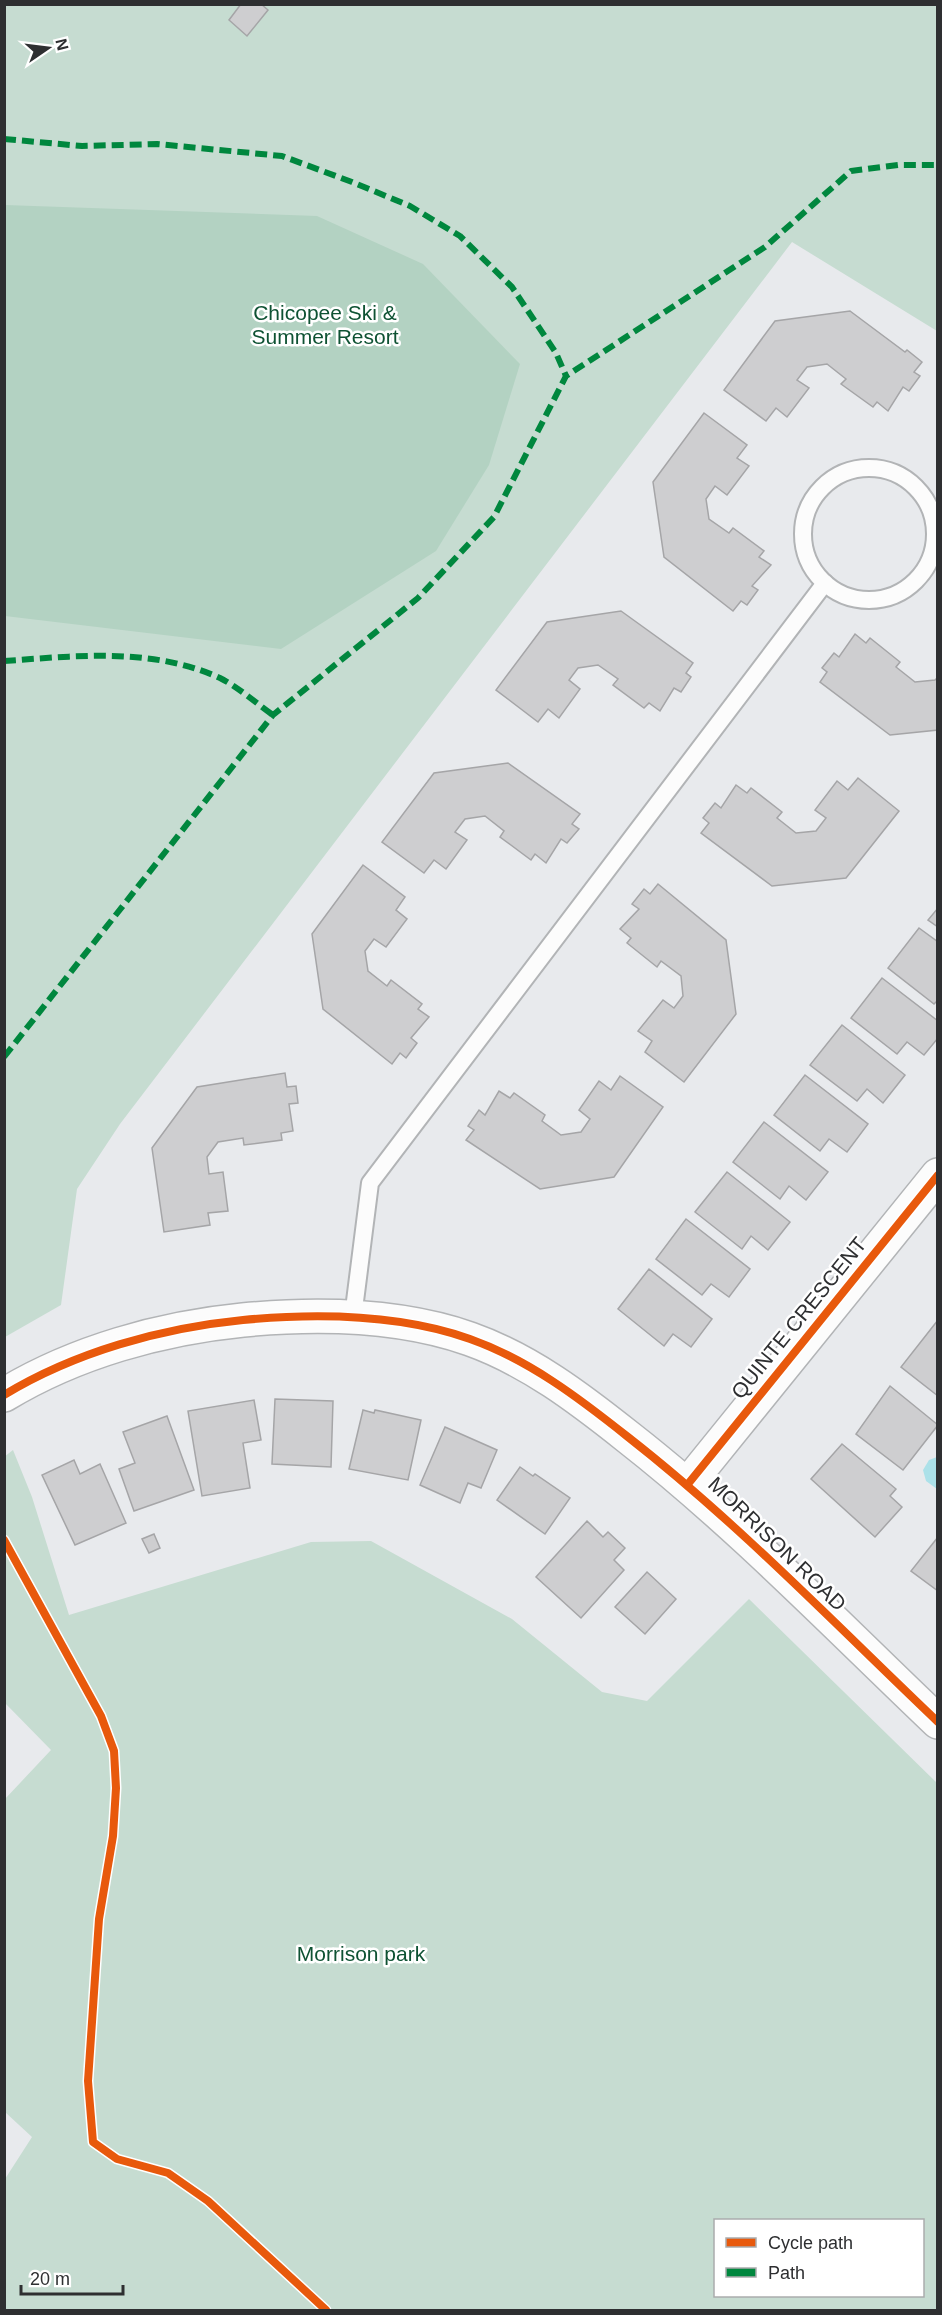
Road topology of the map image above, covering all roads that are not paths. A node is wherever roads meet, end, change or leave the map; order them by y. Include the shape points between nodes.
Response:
1 (825, 584) junction
2 (938, 1175) edge
3 (353, 1317) junction
4 (4, 1395) edge
5 (688, 1484) junction
6 (938, 1722) edge

1 - 1 lane via 845,596 871,601 894,596 914,583 928,564 936,539 927,501 912,483 895,472 873,467 833,477 819,489 807,509 802,532 811,568
1 - 3 lane via 370,1183
2 - 5 street, QUINTE CRESCENT
3 - 4 street, MORRISON ROAD via 273,1317 204,1324 128,1342 26,1382
3 - 5 street, MORRISON ROAD via 412,1323 470,1339 531,1367 574,1395
5 - 6 street, MORRISON ROAD

